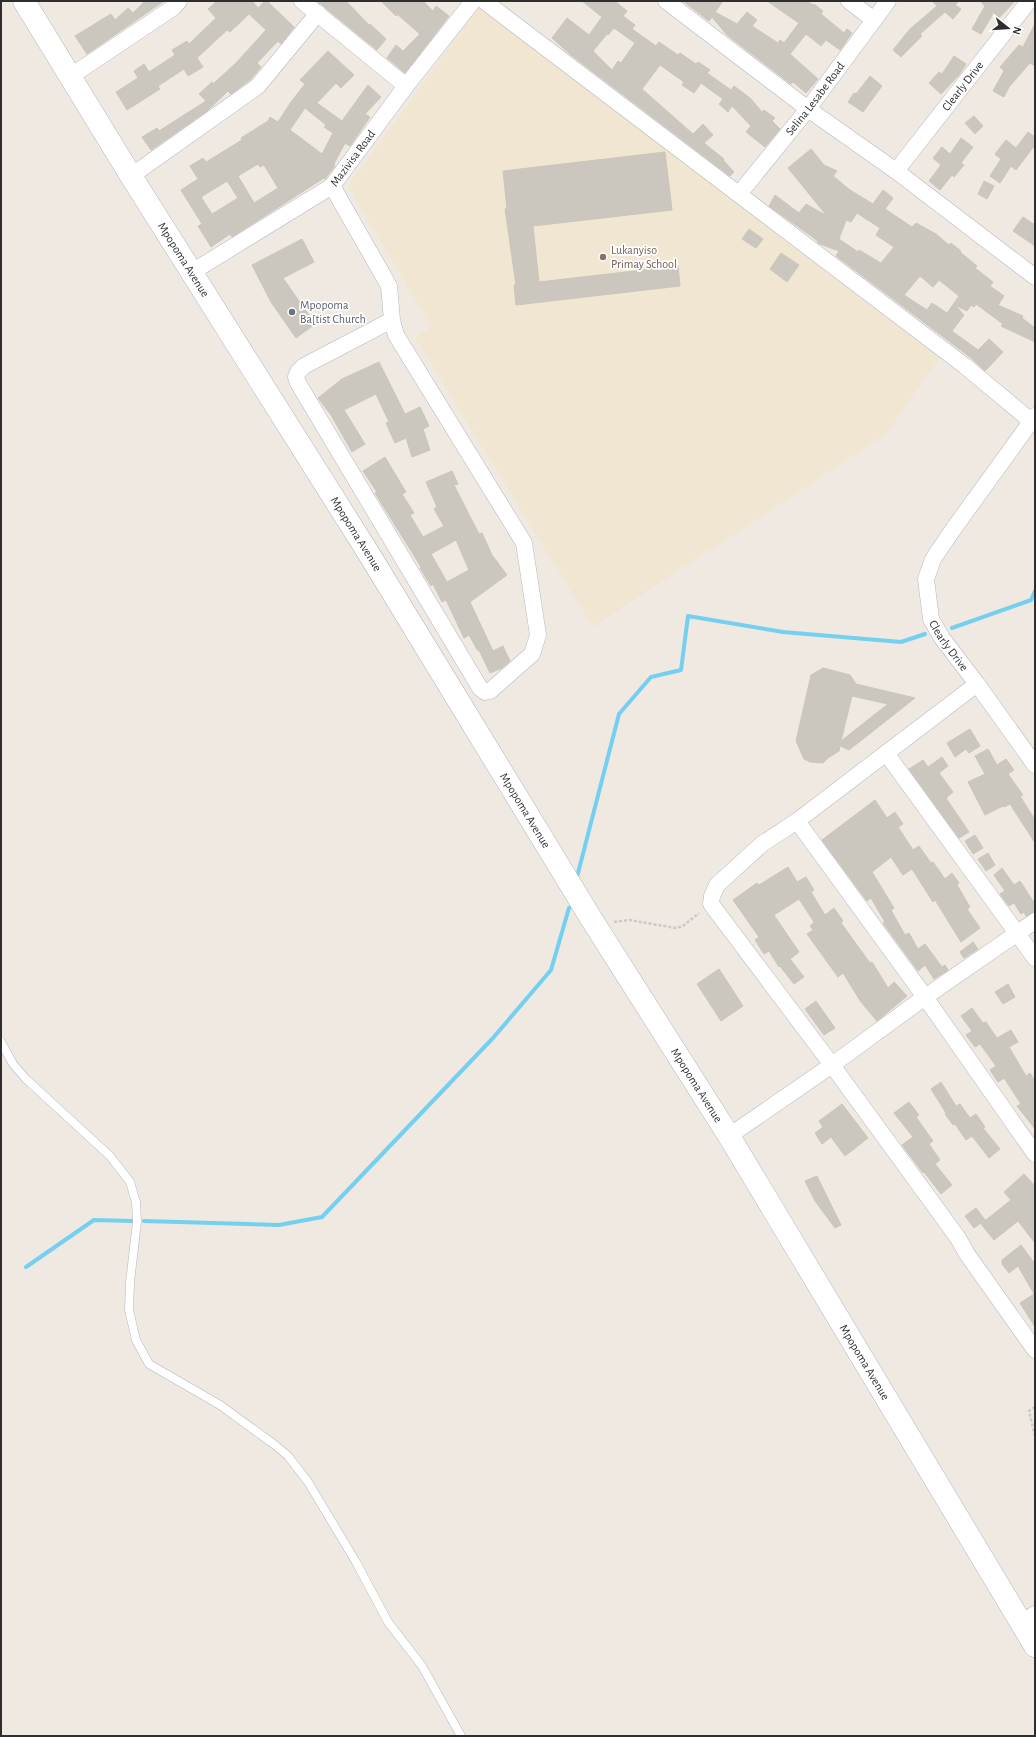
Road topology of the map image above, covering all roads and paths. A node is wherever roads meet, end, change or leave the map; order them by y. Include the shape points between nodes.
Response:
1 (24, 1) edge
2 (180, 1) edge
3 (302, 1) edge
4 (473, 1) edge
5 (484, 1) edge
6 (666, 1) edge
7 (849, 1) edge
8 (888, 1) edge
9 (1030, 1) edge
10 (318, 13) junction
11 (874, 20) junction
12 (71, 76) junction
13 (406, 86) junction
14 (808, 109) junction
15 (896, 171) junction
16 (131, 176) junction
17 (332, 186) junction
18 (739, 194) junction
19 (192, 272) junction
20 (1035, 277) edge
21 (392, 320) junction
22 (1033, 419) edge
23 (977, 684) junction
24 (886, 753) junction
25 (1035, 765) edge
26 (796, 821) junction
27 (711, 904) junction
28 (1035, 921) edge
29 (596, 927) junction
30 (1018, 934) junction
31 (1035, 958) edge
32 (925, 998) junction
33 (1, 1042) edge
34 (832, 1065) junction
35 (729, 1136) junction
36 (1035, 1154) edge
37 (1035, 1350) edge
38 (1035, 1407) edge
39 (1035, 1436) edge
40 (1028, 1619) edge
41 (1035, 1646) edge
42 (461, 1736) edge

1 - 12 street, Mpopoma Avenue
2 - 12 street
3 - 10 street
4 - 13 street, Mazivisa Road
5 - 18 street
6 - 14 street
7 - 11 street
8 - 11 street, Selina Lesabe Road
9 - 15 street, Clearly Drive
10 - 13 street
10 - 16 street via 258,86
11 - 14 street, Selina Lesabe Road
12 - 16 street, Mpopoma Avenue
13 - 17 street, Mazivisa Road
14 - 15 street
14 - 18 street, Selina Lesabe Road
15 - 20 street
16 - 19 street, Mpopoma Avenue
17 - 19 street, Mazivisa Road
17 - 21 street via 389,286
18 - 22 street
19 - 29 street, Mpopoma Avenue via 369,554
21 - 21 street via 396,335 526,547 538,634 536,644 532,654 490,692 480,688 296,377 304,366
22 - 23 street, Clearly Drive via 933,559 926,579 931,619
23 - 24 street
23 - 25 street, Clearly Drive
24 - 26 street
24 - 30 street
26 - 27 street via 762,844 717,885
26 - 32 street
27 - 29 path via 683,926 676,928 629,920
27 - 34 street
28 - 30 street
29 - 35 street, Mpopoma Avenue
30 - 31 street
30 - 32 street
32 - 34 street
32 - 36 street
33 - 42 lane via 13,1064 26,1079 110,1156 130,1182 138,1222 129,1310 136,1340 149,1364 220,1405 288,1456 308,1482 388,1622 422,1666
34 - 35 street
34 - 37 street via 958,1238
35 - 40 street, Mpopoma Avenue
38 - 39 path via 1030,1411
40 - 41 street, Mpopoma Avenue

